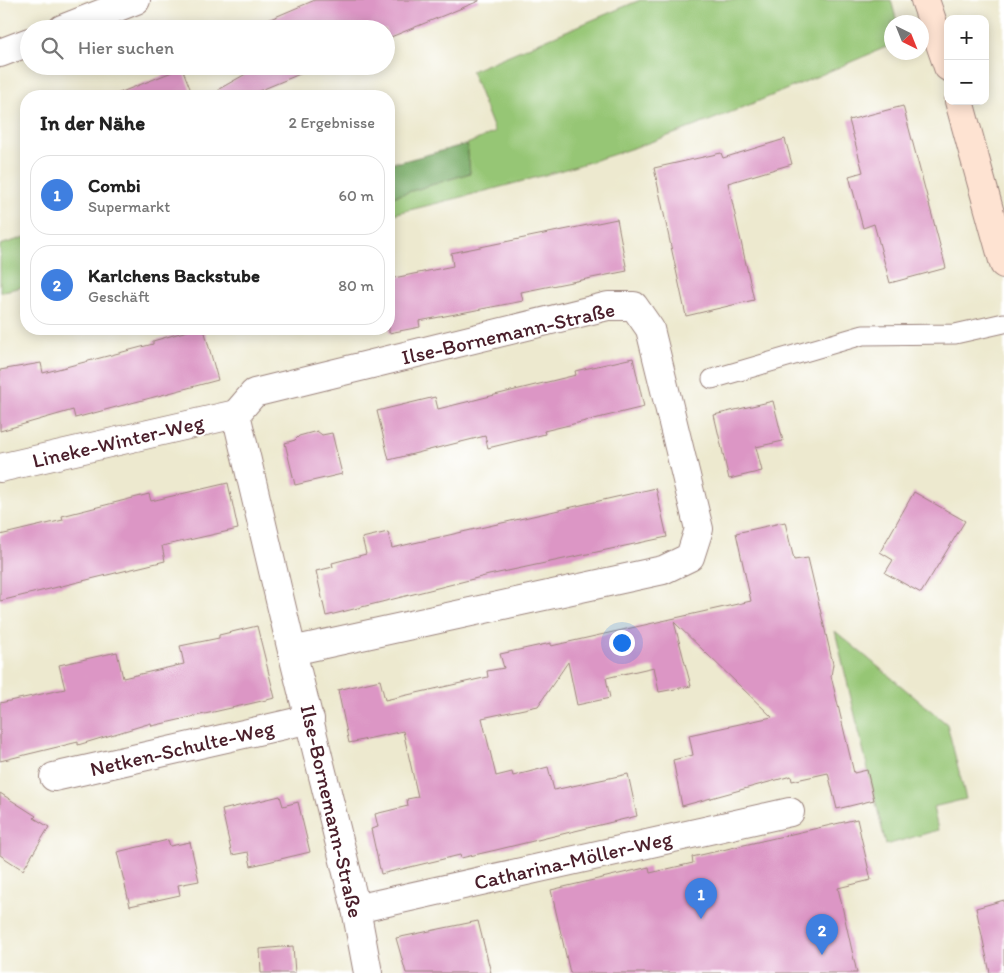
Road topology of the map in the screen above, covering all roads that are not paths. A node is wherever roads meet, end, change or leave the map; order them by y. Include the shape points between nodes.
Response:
1 (136, 0) edge
2 (925, 0) edge
3 (85, 20) edge
4 (20, 45) edge
5 (0, 53) edge
6 (945, 60) edge
7 (960, 105) edge
8 (1004, 264) edge
9 (1004, 323) edge
10 (712, 379) dead end
11 (236, 414) junction
12 (0, 468) edge
13 (292, 651) junction
14 (310, 719) junction
15 (54, 776) dead end
16 (790, 812) dead end
17 (356, 909) junction
18 (368, 973) edge

1 - 3 street
2 - 6 street
4 - 5 street
7 - 8 street
9 - 10 lane via 955,334 863,335
11 - 12 street, Lineke-Winter-Weg
11 - 13 street, Ilse-Bornemann-Straße
11 - 13 street, Ilse-Bornemann-Straße via 254,393 608,306 634,306 650,329 699,529 690,557 663,570
13 - 14 street, Ilse-Bornemann-Straße
14 - 15 street, Netken-Schulte-Weg
14 - 17 street, Ilse-Bornemann-Straße
16 - 17 street, Catharina-Möller-Weg
17 - 18 street, Ilse-Bornemann-Straße

